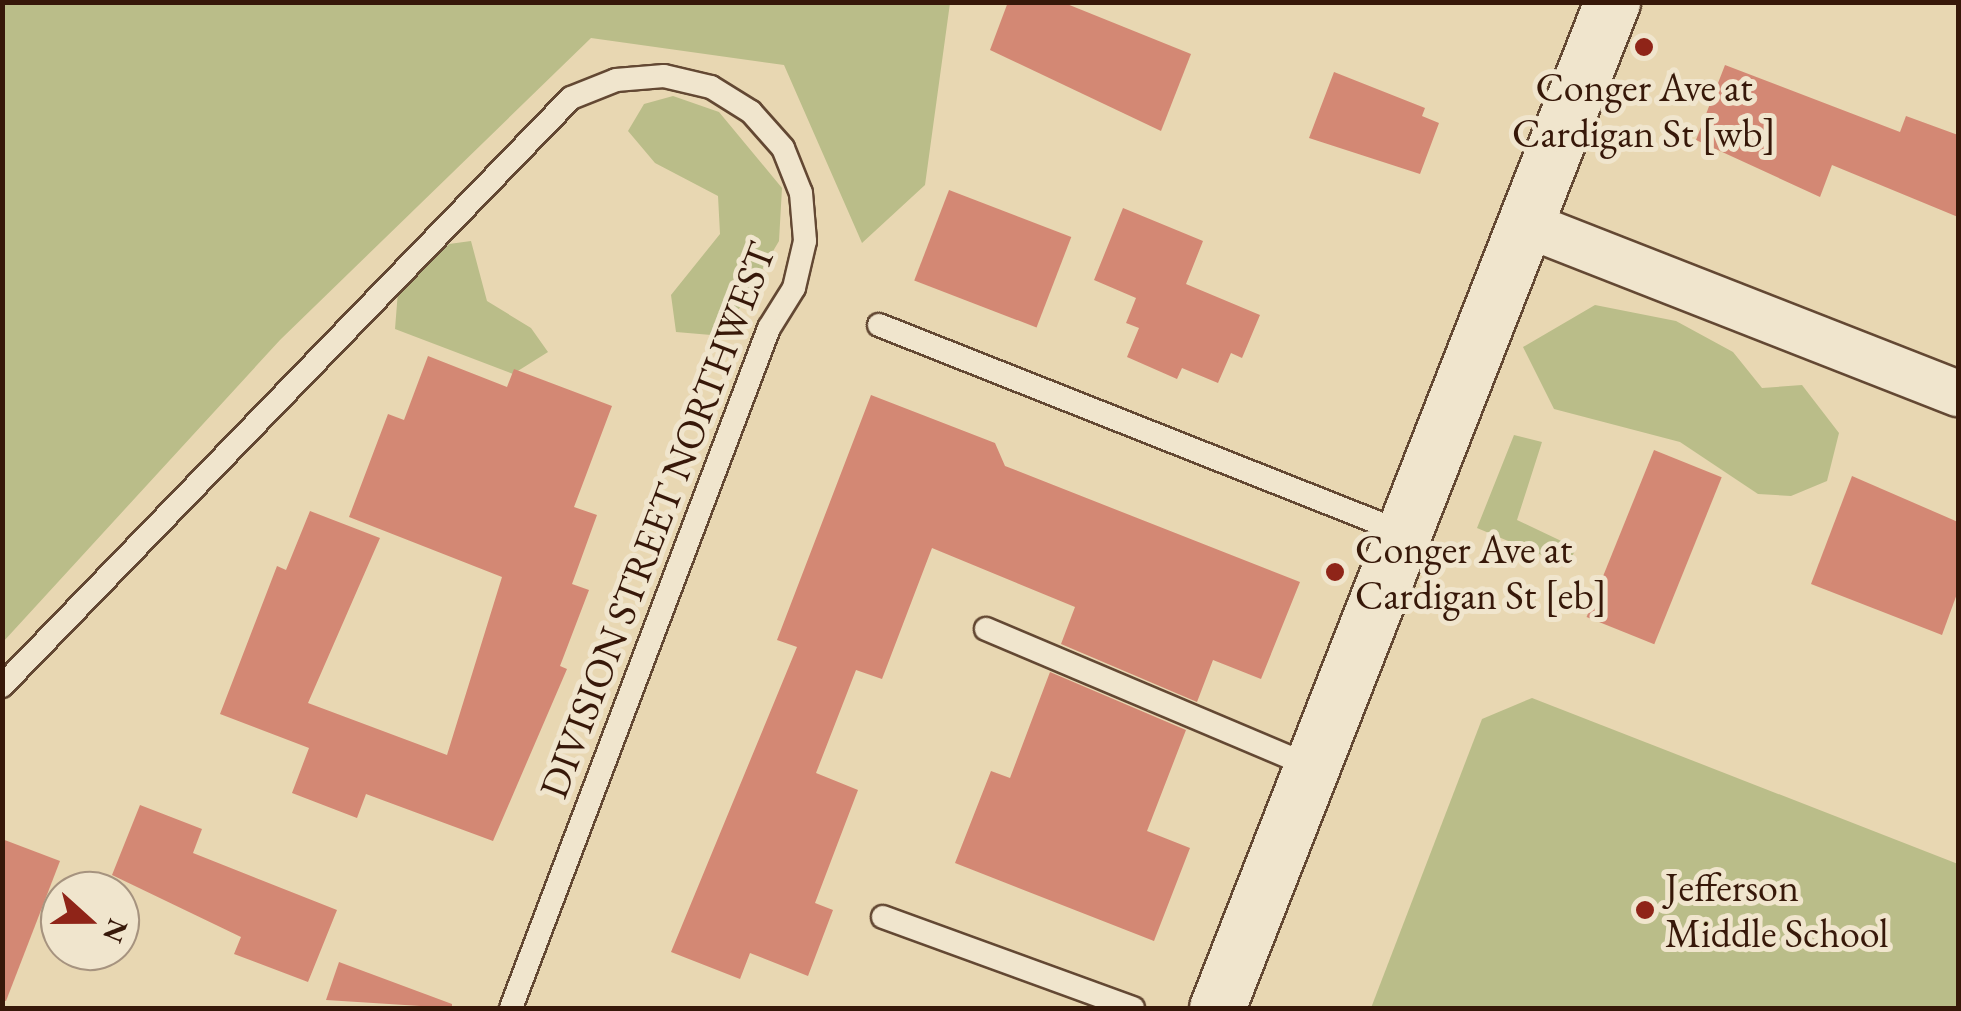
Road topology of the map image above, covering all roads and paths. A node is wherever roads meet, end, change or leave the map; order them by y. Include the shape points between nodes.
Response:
1 (1612, 2) edge
2 (1526, 224) junction
3 (879, 325) dead end
4 (1958, 393) edge
5 (1404, 532) junction
6 (986, 630) dead end
7 (2, 686) edge
8 (1312, 766) junction
9 (883, 917) dead end
10 (511, 1008) edge
11 (1133, 1008) edge
12 (1217, 1008) edge

1 - 2 street
2 - 4 street
2 - 5 street
3 - 5 lane
5 - 8 street
6 - 8 lane
7 - 10 lane, DIVISION STREET NORTHWEST via 572,98 616,80 664,76 711,87 751,112 783,148 801,193 805,240 794,288 768,328
8 - 12 street
9 - 11 lane

